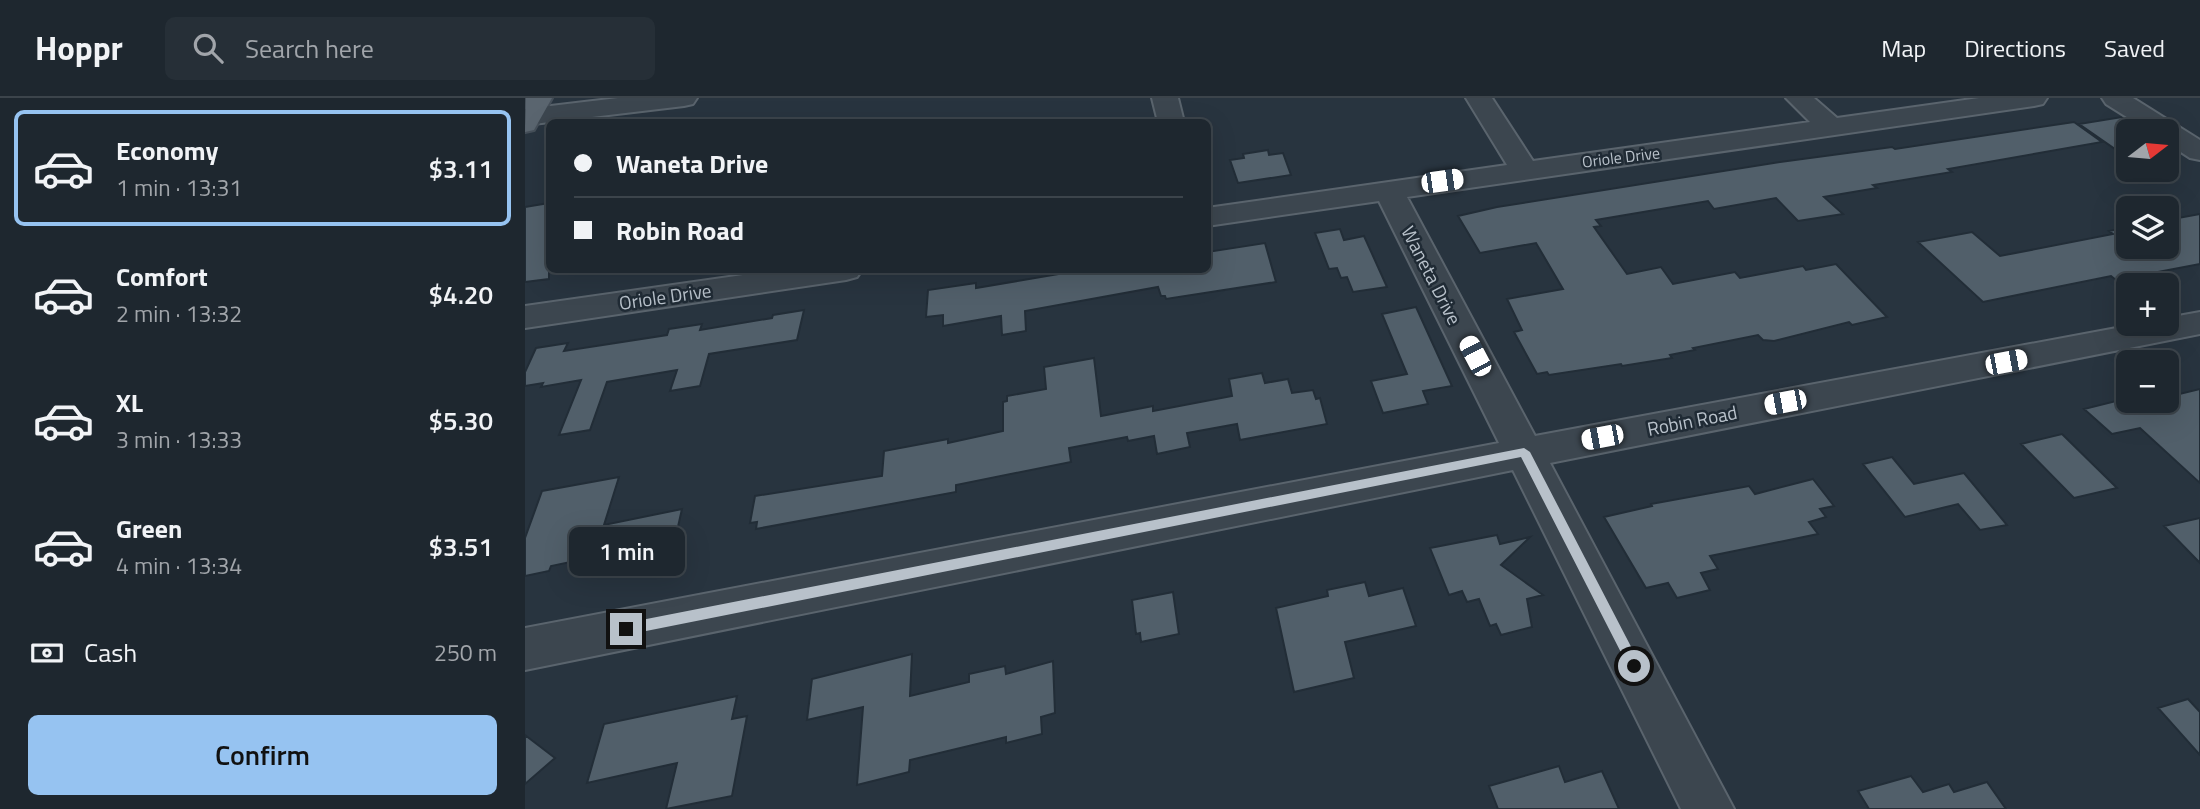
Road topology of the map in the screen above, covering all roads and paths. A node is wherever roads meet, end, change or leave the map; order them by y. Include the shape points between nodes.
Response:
1 (684, 98) edge
2 (1165, 98) edge
3 (1479, 98) edge
4 (1799, 98) edge
5 (2034, 98) edge
6 (2115, 98) edge
7 (530, 114) edge
8 (1170, 119) edge
9 (1833, 129) junction
10 (2200, 152) edge
11 (1524, 169) junction
12 (1388, 189) junction
13 (1211, 215) edge
14 (826, 273) edge
15 (525, 317) edge
16 (2200, 323) edge
17 (1524, 452) junction
18 (525, 649) edge
19 (1708, 809) edge

1 - 7 street
2 - 8 street
3 - 11 street
4 - 9 street
5 - 9 street, Oriole Drive
6 - 10 street
9 - 11 street, Oriole Drive
11 - 12 street, Oriole Drive
12 - 13 street, Oriole Drive
12 - 17 street, Waneta Drive
14 - 15 street, Oriole Drive
16 - 17 street, Robin Road
17 - 18 street, Robin Road
17 - 19 street, Waneta Drive

